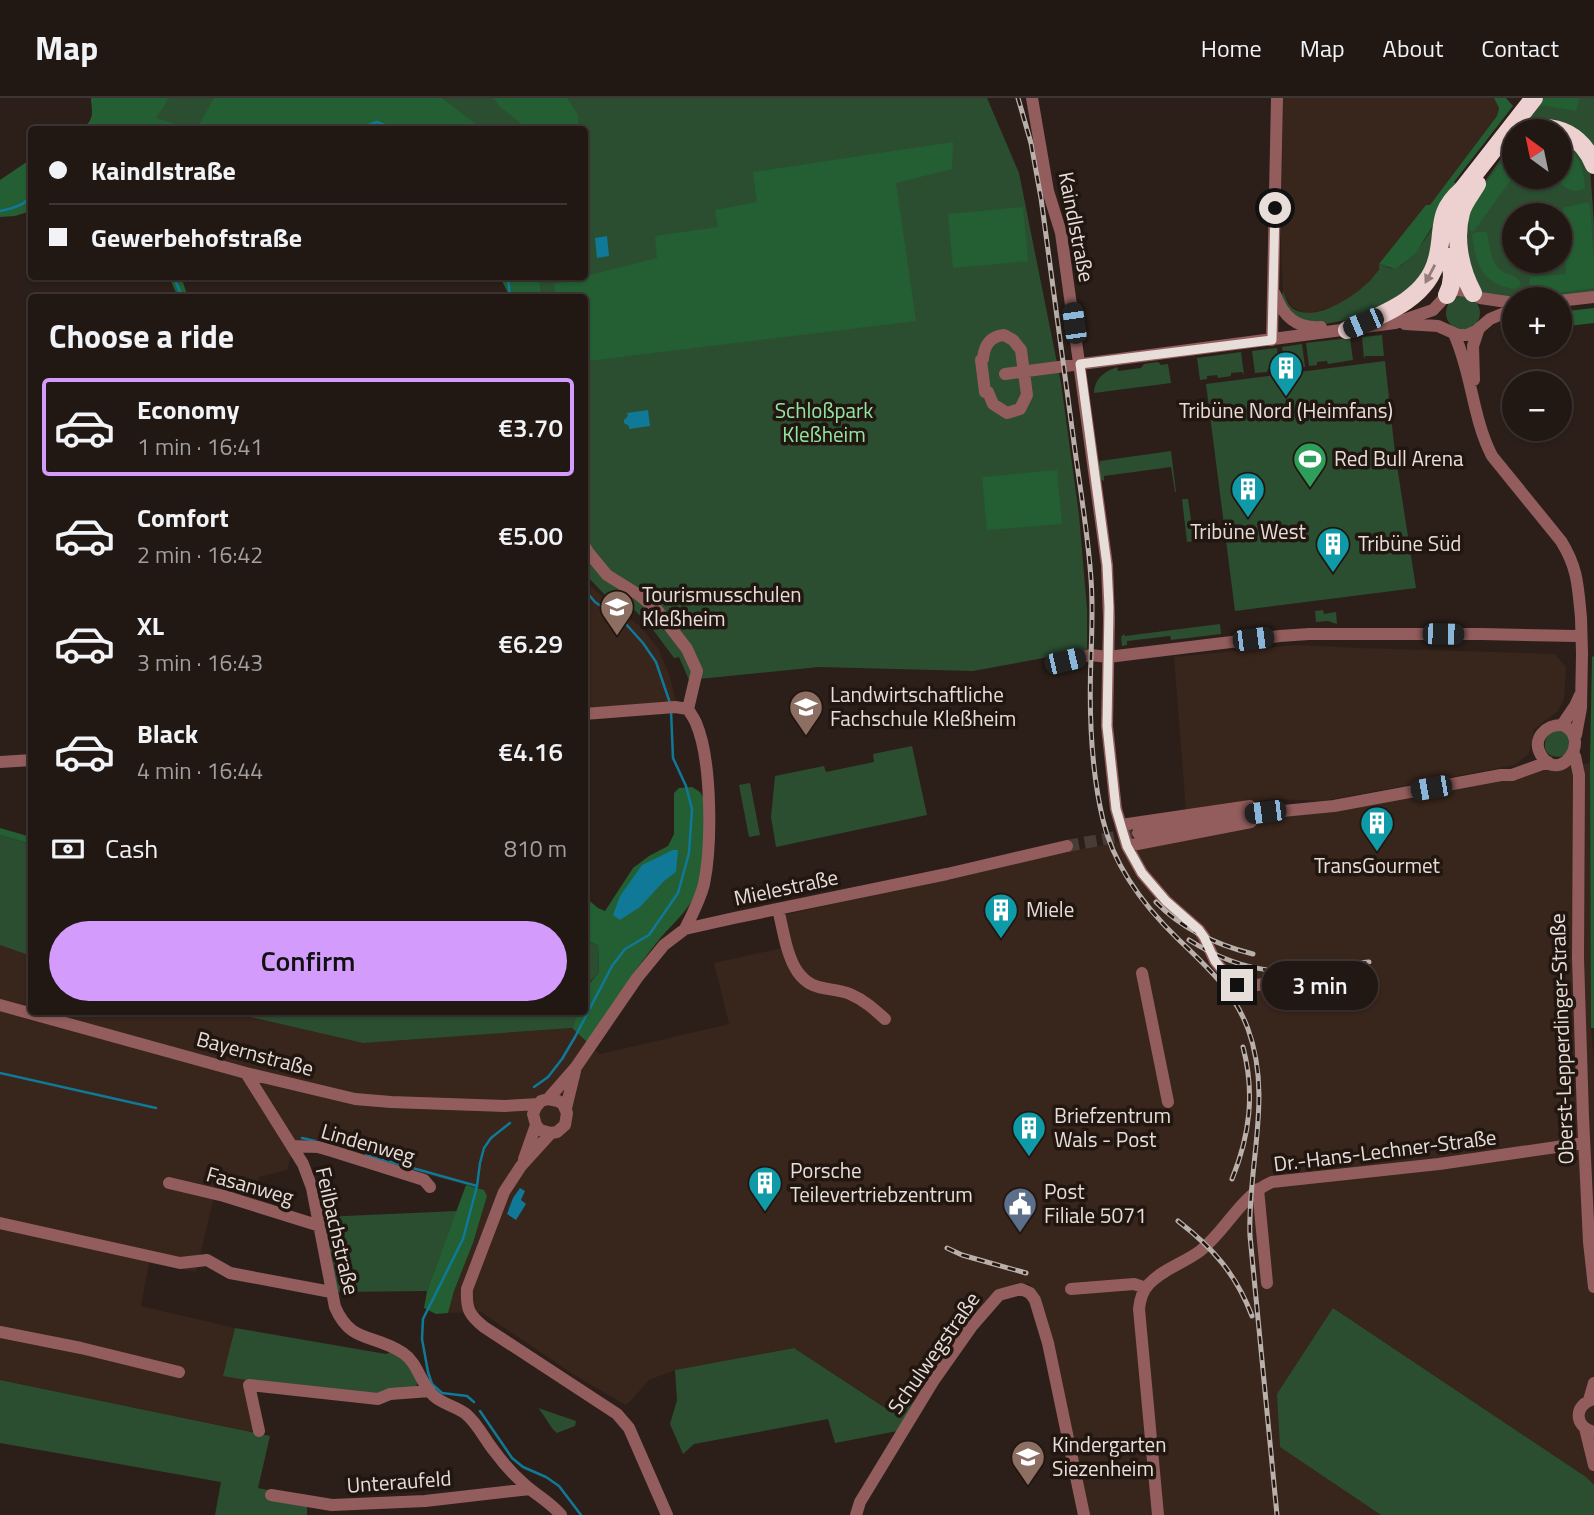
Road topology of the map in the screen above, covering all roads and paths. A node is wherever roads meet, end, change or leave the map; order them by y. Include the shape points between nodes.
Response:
1 (1032, 98) edge
2 (1277, 98) edge
3 (1534, 98) edge
4 (1572, 136) edge
5 (1502, 152) edge
6 (1594, 165) edge
7 (1462, 190) junction
8 (1274, 290) junction
9 (1476, 295) junction
10 (1594, 297) edge
11 (1444, 299) junction
12 (1502, 300) edge
13 (1572, 300) edge
14 (1502, 313) edge
15 (1395, 323) junction
16 (1481, 326) junction
17 (1341, 331) junction
18 (1450, 331) junction
19 (1272, 340) junction
20 (1080, 364) junction
21 (1024, 372) junction
22 (1005, 374) dead end
23 (1475, 405) junction
24 (588, 552) edge
25 (1576, 636) dead end
26 (1108, 657) junction
27 (1051, 662) dead end
28 (1580, 695) junction
29 (681, 708) junction
30 (588, 714) edge
31 (1562, 725) junction
32 (1576, 735) junction
33 (1539, 750) junction
34 (1574, 756) junction
35 (28, 760) edge
36 (0, 762) edge
37 (1548, 762) junction
38 (1562, 764) junction
39 (1501, 775) junction
40 (1578, 789) junction
41 (1306, 809) junction
42 (1121, 825) junction
43 (1138, 833) tunnel mouth
44 (1067, 846) tunnel mouth
45 (1127, 846) junction
46 (778, 909) junction
47 (685, 929) junction
48 (1142, 973) dead end
49 (1271, 983) dead end
50 (0, 1005) edge
51 (28, 1013) edge
52 (36, 1015) edge
53 (884, 1019) dead end
54 (576, 1068) junction
55 (246, 1073) junction
56 (1168, 1102) dead end
57 (565, 1108) junction
58 (539, 1111) junction
59 (551, 1133) junction
60 (1584, 1143) junction
61 (292, 1146) junction
62 (522, 1166) junction
63 (169, 1183) dead end
64 (430, 1187) dead end
65 (1258, 1189) junction
66 (0, 1223) edge
67 (320, 1226) junction
68 (1267, 1283) dead end
69 (1594, 1287) edge
70 (1146, 1288) junction
71 (1071, 1289) dead end
72 (331, 1292) junction
73 (0, 1332) edge
74 (179, 1372) dead end
75 (1594, 1382) edge
76 (430, 1391) junction
77 (1591, 1399) edge
78 (1590, 1430) edge
79 (259, 1431) dead end
80 (1594, 1465) edge
81 (530, 1489) junction
82 (271, 1495) dead end
83 (561, 1515) edge
84 (667, 1515) edge
85 (856, 1515) edge
86 (1084, 1515) edge
87 (1158, 1515) edge

1 - 20 street, Kaindlstraße via 1048,191 1061,233
2 - 8 street
3 - 7 highway
4 - 6 highway via 1588,151
5 - 9 highway via 1461,211 1461,266
7 - 11 highway via 1448,230 1452,285
7 -> 17 highway via 1444,213 1438,258 1424,285 1401,305
8 - 17 street via 1281,308 1295,322
8 - 19 street
9 - 11 street via 1461,290
9 - 12 street
9 - 16 street via 1485,311
10 - 13 street
11 - 15 street via 1433,310
11 - 18 street via 1440,318
14 - 16 street
15 - 17 street
15 - 18 street
16 - 18 street via 1467,335
16 - 23 street, Oberst-Lepperdinger-Straße via 1473,354
17 - 19 street
18 - 23 street, Oberst-Lepperdinger-Straße via 1461,348
19 - 20 street
20 - 21 street
20 - 26 street, Kaindlstraße via 1107,565
21 - 21 street via 1021,350 1013,340 1004,335 991,340 981,360 985,392 997,408 1007,413 1020,409 1027,395
21 - 22 street
23 - 28 street, Oberst-Lepperdinger-Straße, bridge via 1492,456 1561,541 1574,566 1581,618
24 - 29 street via 607,575 657,610 687,649 697,671
25 - 26 street via 1309,634
26 - 27 street
26 - 42 street, Kaindlstraße via 1107,726
28 - 31 street, Oberst-Lepperdinger-Straße
28 - 32 street, Oberst-Lepperdinger-Straße
29 - 30 street
29 - 47 street via 696,724 708,775 704,884
31 - 32 street
31 - 33 street, Oberst-Lepperdinger-Straße via 1543,731
32 - 34 street, Oberst-Lepperdinger-Straße
33 - 37 street
33 - 39 street
34 - 38 street
34 - 40 street, Oberst-Lepperdinger-Straße
35 - 36 street
37 - 38 street
37 - 39 street
38 - 40 street
39 - 41 street
40 - 60 street, Oberst-Lepperdinger-Straße
41 - 42 street via 1263,805
41 - 43 street
41 - 45 street
42 - 45 street, Kaindlstraße
44 - 46 street, Mielestraße
45 - 49 street, Kaindlstraße via 1154,889 1199,930 1232,982 1243,987
46 - 47 street, Mielestraße
46 - 53 street via 791,960 807,983 860,999
47 - 54 street, Mielestraße via 664,945 637,978
48 - 56 street
50 - 51 street, Bayernstraße
52 - 55 street, Bayernstraße
54 - 57 street, Mielestraße
54 - 58 street, Mielestraße
55 - 58 street, Bayernstraße via 355,1099
55 - 61 street, Feilbachstraße
57 - 58 street via 558,1101
57 - 59 street, Mielestraße via 565,1125
58 - 59 street via 545,1132
58 - 62 street
59 - 62 street
60 - 65 street, Dr.-Hans-Lechner-Straße via 1282,1180
60 - 69 street, Oberst-Lepperdinger-Straße
61 - 64 street, Lindenweg via 332,1151 424,1181
61 - 67 street, Feilbachstraße via 312,1188
62 - 84 street via 499,1204 467,1289 466,1304 484,1327 617,1414 629,1428
63 - 67 street, Fasanweg
65 - 68 street
65 - 70 street, Dr.-Hans-Lechner-Straße via 1207,1245
66 - 72 street via 180,1263 207,1260 230,1273
67 - 72 street, Feilbachstraße
70 - 71 street via 1134,1284
70 - 87 street via 1140,1298 1140,1329
72 - 76 street, Feilbachstraße via 349,1329 410,1358
73 - 74 street
75 - 77 street
76 - 79 street via 378,1399 249,1385
76 - 81 street, Feilbachstraße via 469,1416 496,1454
77 - 78 street via 1579,1413
78 - 80 street
81 - 82 street, Unteraufeld via 425,1502 332,1505
81 - 83 street, Feilbachstraße
85 - 86 street, Schulwegstraße via 964,1337 999,1295 1021,1289 1035,1300 1048,1343

